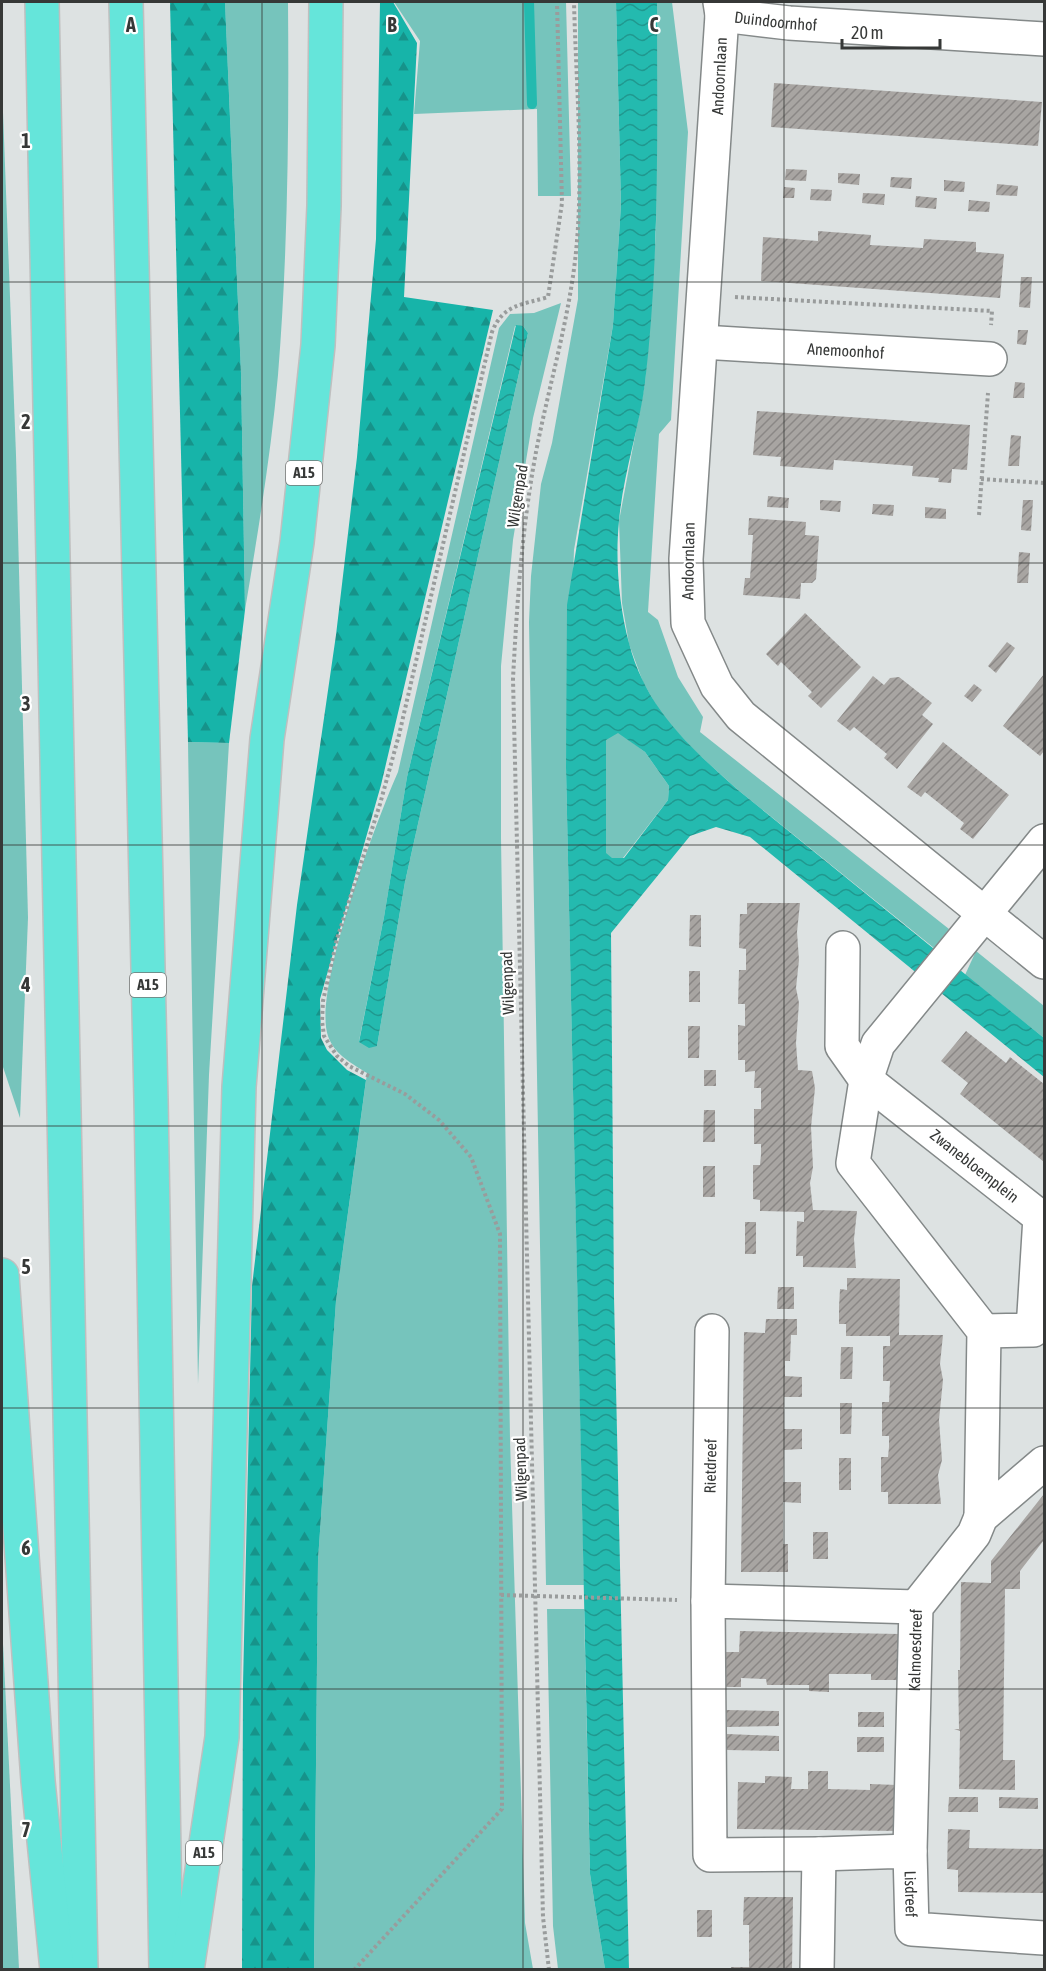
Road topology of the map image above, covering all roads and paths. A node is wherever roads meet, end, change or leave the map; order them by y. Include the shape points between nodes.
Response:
1 (42, 2) edge
2 (126, 2) edge
3 (326, 2) edge
4 (557, 2) edge
5 (574, 2) edge
6 (721, 8) edge
7 (789, 13) edge
8 (1044, 39) edge
9 (702, 342) junction
10 (990, 359) dead end
11 (981, 479) dead end
12 (1044, 483) edge
13 (1044, 841) edge
14 (986, 914) junction
15 (843, 948) dead end
16 (1044, 962) edge
17 (866, 1080) junction
18 (2, 1275) edge
19 (712, 1331) dead end
20 (984, 1331) junction
21 (1044, 1463) edge
22 (981, 1517) junction
23 (501, 1595) junction
24 (536, 1596) junction
25 (708, 1601) junction
26 (916, 1607) junction
27 (910, 1851) junction
28 (819, 1854) junction
29 (710, 1855) joint
30 (1044, 1938) edge
31 (57, 1970) edge
32 (81, 1970) edge
33 (166, 1970) edge
34 (187, 1970) edge
35 (354, 1970) edge
36 (549, 1970) edge
37 (817, 1970) edge

1 - 32 highway
2 - 33 highway, A15
3 - 34 highway, A15 via 318,345 297,542 267,739 239,1087 222,1737
4 - 23 path via 562,203 548,297 506,310 492,332 399,735 337,939 322,1021 324,1036 337,1056 405,1094 439,1120 471,1157 500,1233
5 - 24 path, Wilgenpad via 576,250 569,306 536,453 523,538 513,679
6 - 7 street, Duindoornhof
6 - 9 street, Andoornlaan
7 - 8 street, Duindoornhof
9 - 10 street, Anemoonhof
9 - 14 street, Andoornlaan via 686,560 688,623 717,686 741,716
11 - 12 path
13 - 14 street
14 - 16 street, Andoornlaan
14 - 17 street via 878,1044
15 - 17 street, Zwanebloemplein via 842,1046
17 - 20 street via 854,1163
17 - 20 street, Zwanebloemplein via 1040,1216 1033,1330
18 - 31 highway via 38,1781
19 - 25 street, Rietdreef
20 - 22 street
21 - 22 street, Kalmoesdreef
22 - 26 street, Kalmoesdreef via 974,1534
23 - 24 path
23 - 35 path via 502,1809
24 - 25 path
24 - 36 path, Wilgenpad via 543,1917
25 - 26 street
25 - 29 street, Rietdreef
26 - 27 street, Kalmoesdreef
27 - 28 street, Lisdreef
27 - 30 street, Lisdreef via 912,1929
28 - 29 street, Lisdreef
28 - 37 street

